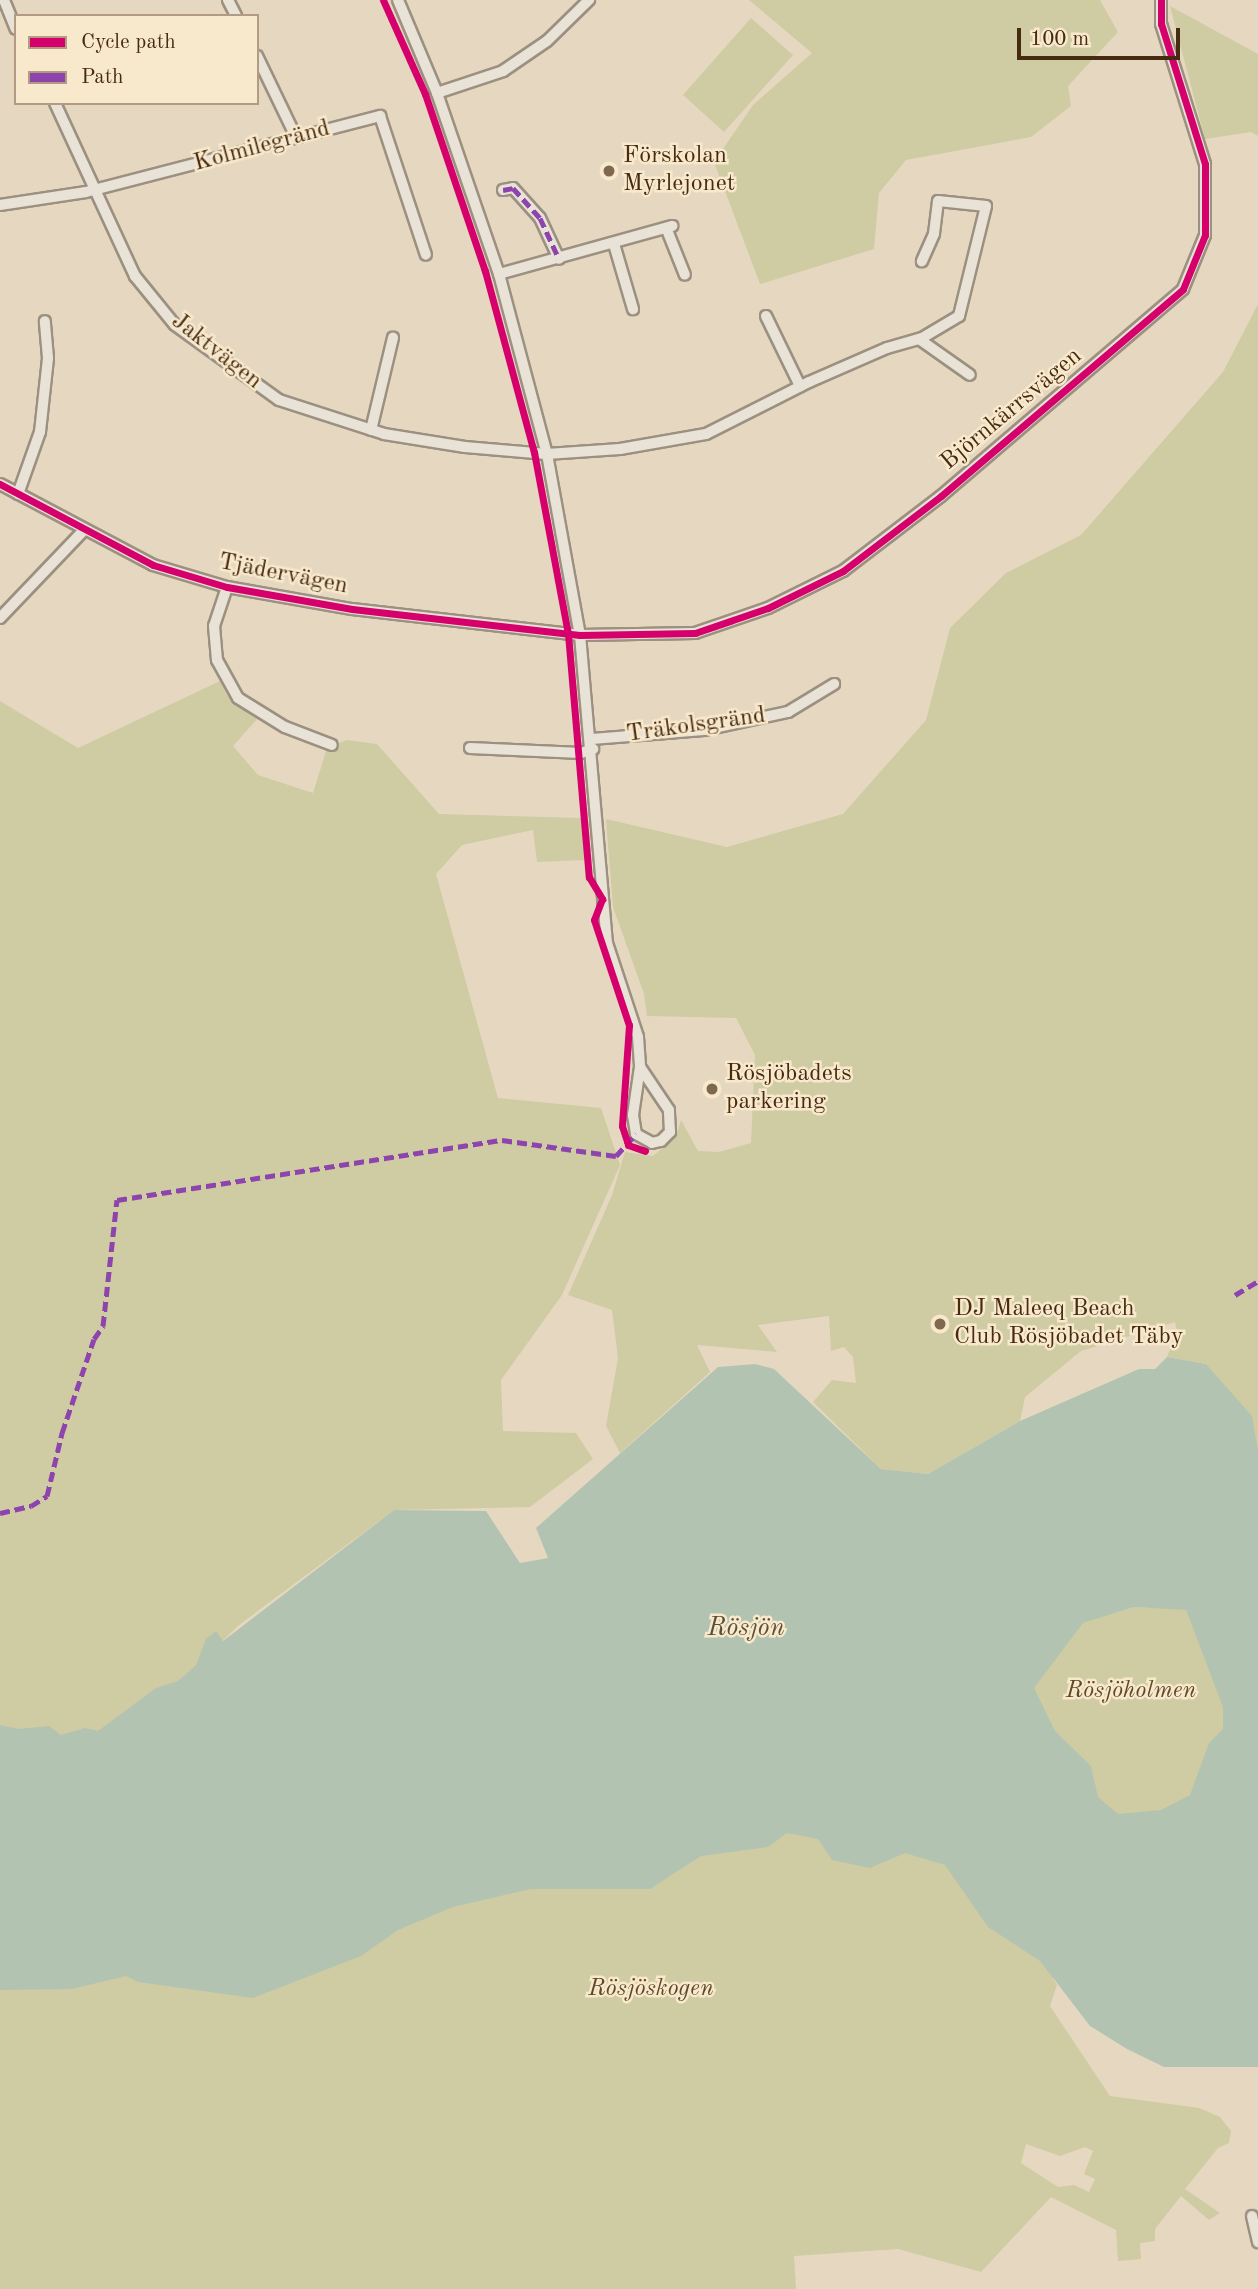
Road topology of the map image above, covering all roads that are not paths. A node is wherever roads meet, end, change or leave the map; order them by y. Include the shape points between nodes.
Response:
1 (4, 0) edge
2 (398, 0) edge
3 (589, 0) edge
4 (1161, 0) edge
5 (14, 24) edge
6 (259, 60) edge
7 (437, 93) junction
8 (56, 105) edge
9 (296, 137) junction
10 (97, 188) junction
11 (503, 190) dead end
12 (0, 205) edge
13 (614, 244) junction
14 (426, 255) dead end
15 (559, 259) junction
16 (922, 261) dead end
17 (499, 274) junction
18 (685, 275) dead end
19 (633, 309) dead end
20 (766, 316) dead end
21 (45, 321) dead end
22 (393, 338) dead end
23 (919, 339) junction
24 (970, 375) dead end
25 (800, 386) junction
26 (372, 430) junction
27 (547, 454) junction
28 (0, 484) edge
29 (18, 494) junction
30 (83, 531) junction
31 (227, 587) junction
32 (0, 618) edge
33 (580, 635) junction
34 (834, 684) dead end
35 (592, 744) junction
36 (332, 745) dead end
37 (470, 748) dead end
38 (640, 1067) junction
39 (1252, 2216) dead end
40 (1258, 2242) edge

1 - 5 street
2 - 7 street
3 - 7 street via 547,41 503,71
4 - 33 street, Björnkärrsvägen via 1161,24 1205,164 1205,235 1183,289 941,496 843,571 768,608 695,633
6 - 9 street
7 - 17 street
8 - 10 street, Jaktvägen
9 - 10 street, Kolmilegränd
9 - 14 street, Kolmilegränd via 380,116
10 - 12 street, Kolmilegränd
10 - 26 street, Jaktvägen via 135,275 175,325 279,400
11 - 15 street via 513,188 540,218
13 - 15 street
13 - 18 street via 670,228
13 - 19 street
15 - 17 street
16 - 23 street, Jaktvägen via 934,234 938,201 986,206 959,316
17 - 27 street
20 - 25 street
21 - 29 street via 48,358 40,432
22 - 26 street
23 - 24 street
23 - 25 street, Jaktvägen
25 - 27 street, Jaktvägen via 706,434 620,449
26 - 27 street, Jaktvägen via 466,447
27 - 33 street
28 - 29 street, Tjädervägen
29 - 30 street, Tjädervägen
30 - 31 street, Tjädervägen via 153,565
30 - 32 street
31 - 33 street, Tjädervägen via 441,621
31 - 36 street via 214,626 217,660 238,698 285,727
33 - 35 street
34 - 35 street, Träkolsgränd via 788,712 704,730
35 - 37 street, Träkolsgränd via 581,753
35 - 38 street via 607,943 638,1037
38 - 38 street via 634,1100 636,1134 652,1143 662,1141 670,1132 669,1110
39 - 40 street

